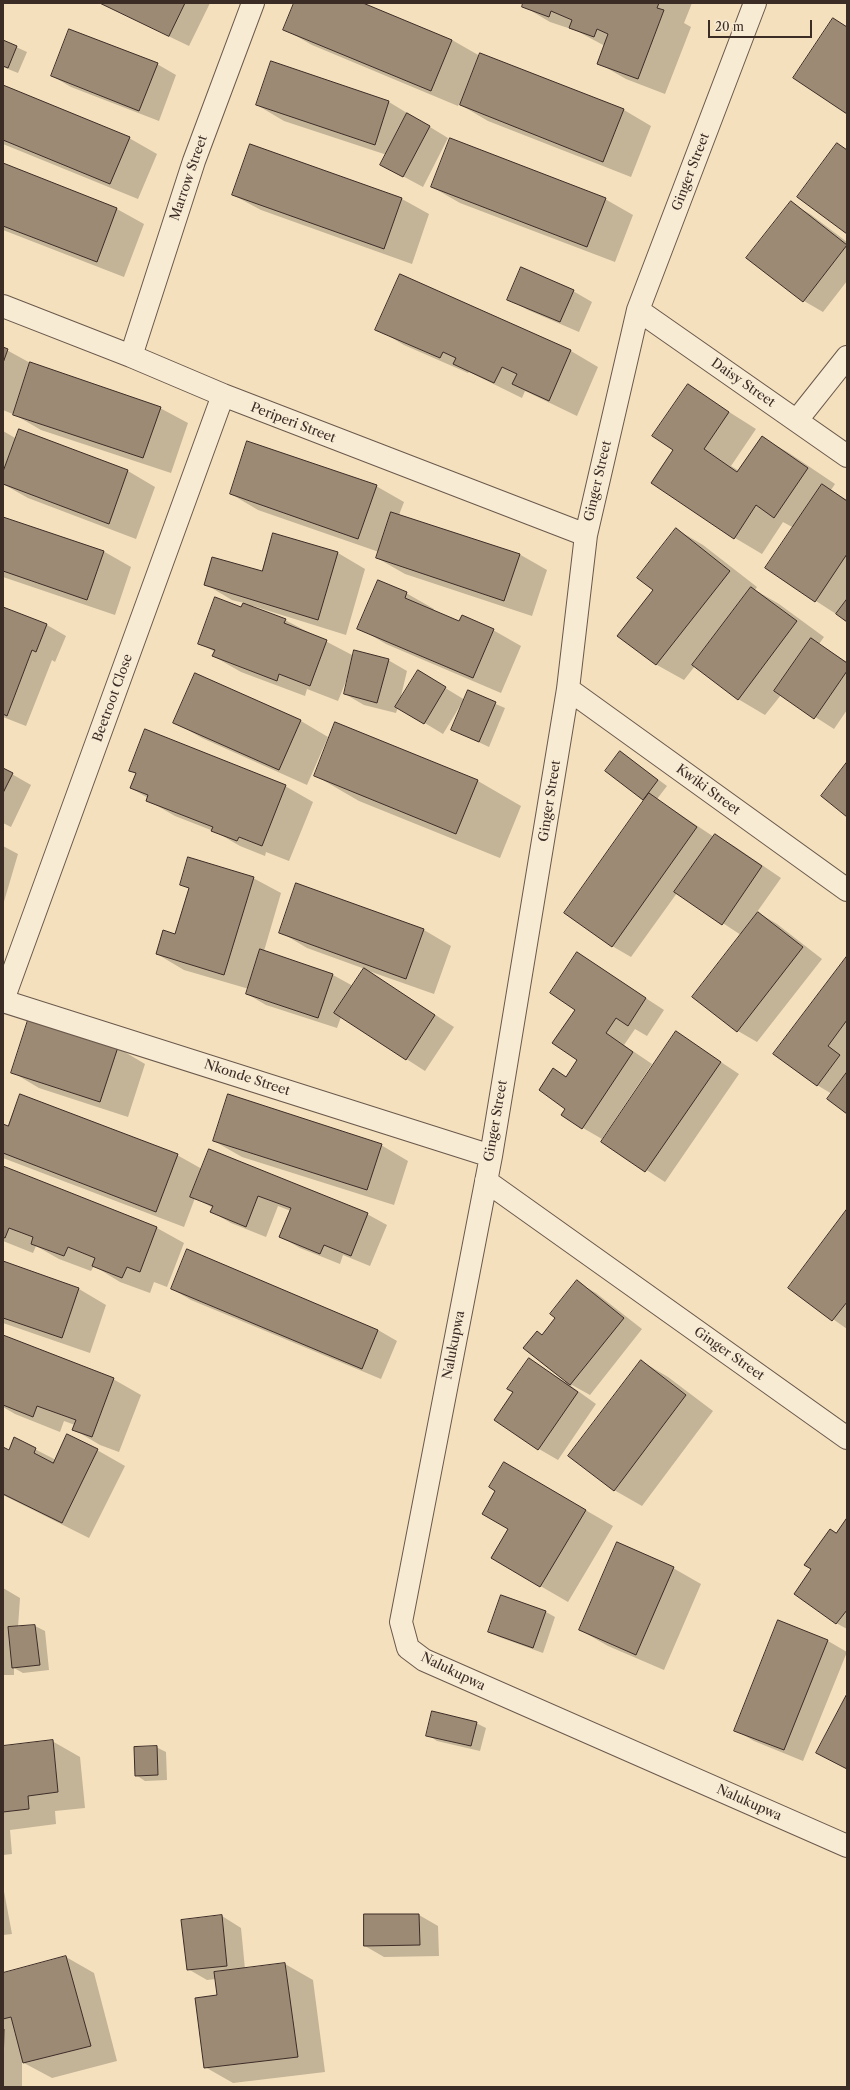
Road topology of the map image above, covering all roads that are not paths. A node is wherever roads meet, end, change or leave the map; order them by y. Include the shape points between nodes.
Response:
1 (253, 3) edge
2 (755, 3) edge
3 (3, 306) edge
4 (638, 310) junction
5 (132, 356) junction
6 (847, 357) edge
7 (223, 396) junction
8 (797, 420) junction
9 (847, 456) edge
10 (586, 535) junction
11 (568, 689) junction
12 (847, 890) edge
13 (3, 1000) edge
14 (491, 1156) junction
15 (486, 1181) junction
16 (847, 1438) edge
17 (847, 1846) edge

1 - 5 street, Marrow Street via 194,161
2 - 4 street, Ginger Street
3 - 5 street, Periperi Street
4 - 8 street, Daisy Street
4 - 10 street, Ginger Street
5 - 7 street, Periperi Street
6 - 8 street
7 - 10 street, Periperi Street
7 - 13 street, Beetroot Close
8 - 9 street, Daisy Street
10 - 11 street, Ginger Street
11 - 12 street, Kwiki Street
11 - 14 street, Ginger Street
13 - 14 street, Nkonde Street
14 - 15 street, Ginger Street
15 - 16 street, Ginger Street
15 - 17 street, Nalukupwa via 401,1622 408,1648 424,1660

